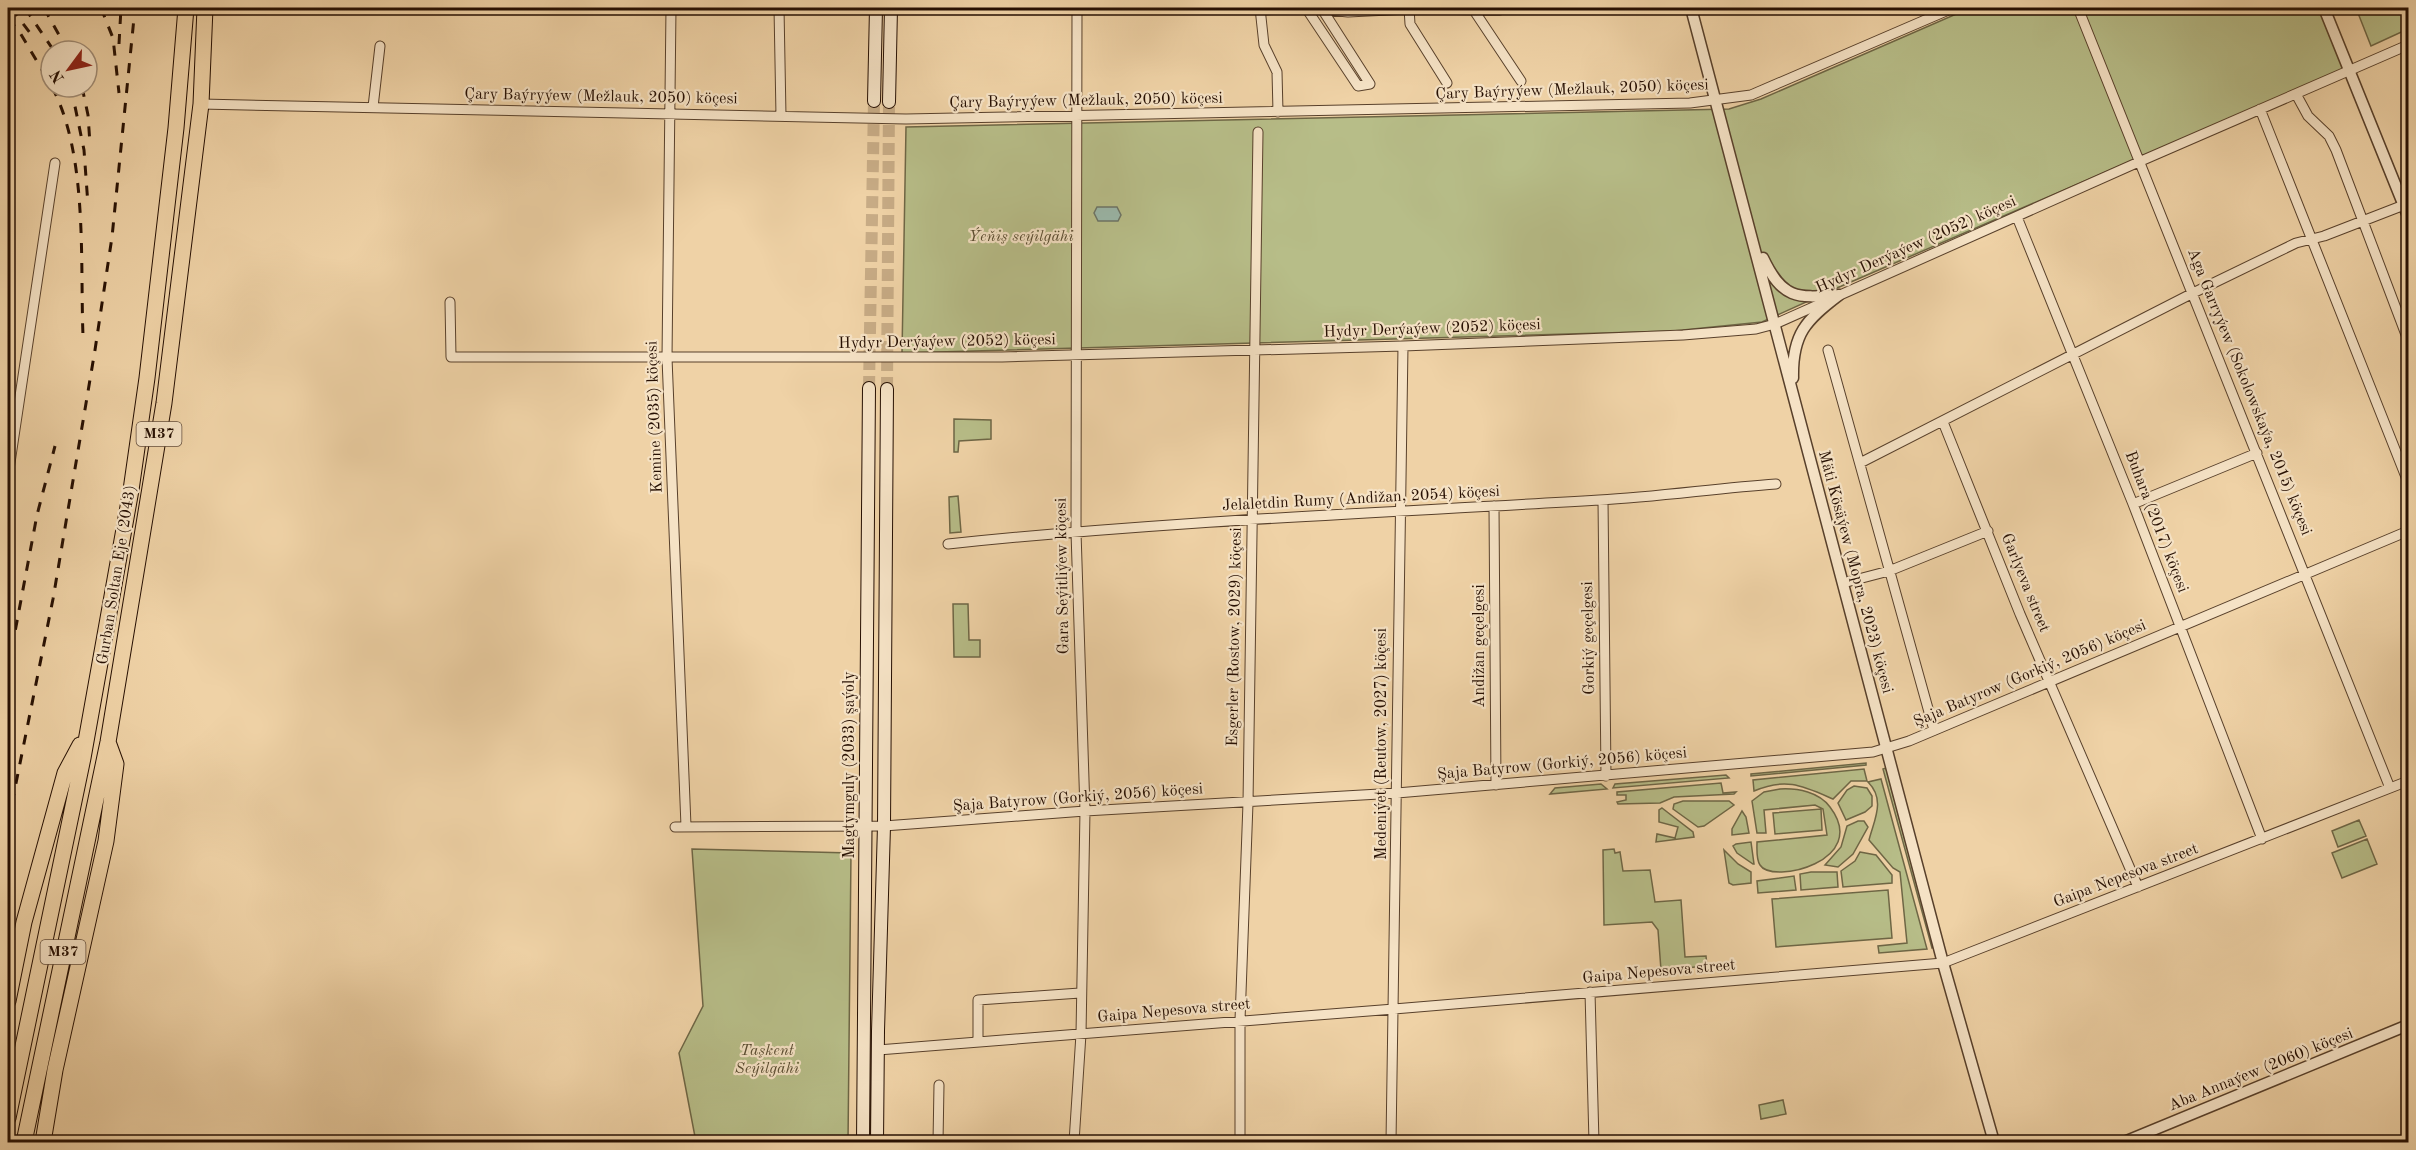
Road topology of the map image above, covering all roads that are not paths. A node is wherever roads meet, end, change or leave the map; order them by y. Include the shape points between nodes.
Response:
1 (186, 8) edge
2 (205, 8) edge
3 (671, 8) edge
4 (779, 8) edge
5 (876, 8) edge
6 (891, 8) edge
7 (1077, 8) edge
8 (1306, 8) edge
9 (1409, 8) edge
10 (1509, 8) edge
11 (1691, 8) edge
12 (1953, 8) edge
13 (2078, 8) edge
14 (2324, 8) edge
15 (1260, 9) edge
16 (1322, 9) junction
17 (1341, 9) edge
18 (1473, 9) junction
19 (1934, 11) edge
20 (2409, 45) edge
21 (380, 46) dead end
22 (2349, 71) junction
23 (1521, 81) dead end
24 (1447, 84) dead end
25 (2296, 93) junction
26 (874, 101) tunnel mouth
27 (1717, 101) junction
28 (889, 102) tunnel mouth
29 (201, 104) junction
30 (373, 107) junction
31 (2260, 109) junction
32 (1278, 112) junction
33 (670, 114) junction
34 (781, 116) junction
35 (1077, 117) junction
36 (1258, 132) dead end
37 (2141, 161) junction
38 (55, 163) dead end
39 (2404, 205) junction
40 (2409, 216) edge
41 (2017, 217) junction
42 (2364, 221) junction
43 (1752, 235) junction
44 (2311, 239) junction
45 (2193, 293) junction
46 (1839, 295) junction
47 (450, 302) dead end
48 (1775, 324) junction
49 (2409, 340) edge
50 (1403, 346) junction
51 (1255, 350) junction
52 (1828, 350) dead end
53 (1076, 355) junction
54 (2074, 355) junction
55 (667, 358) junction
56 (869, 388) tunnel mouth
57 (887, 389) tunnel mouth
58 (1794, 400) junction
59 (1943, 422) junction
60 (2257, 453) junction
61 (1860, 463) junction
62 (8, 476) edge
63 (2409, 482) edge
64 (1776, 484) dead end
65 (1603, 500) junction
66 (2133, 504) junction
67 (1494, 506) junction
68 (1400, 512) junction
69 (1251, 520) junction
70 (1988, 531) junction
71 (2409, 531) edge
72 (1076, 532) junction
73 (948, 544) dead end
74 (1889, 571) junction
75 (2306, 574) junction
76 (1843, 583) junction
77 (2180, 627) junction
78 (2050, 682) junction
79 (1934, 730) junction
80 (88, 731) junction
81 (108, 742) junction
82 (1887, 749) junction
83 (1606, 776) junction
84 (2409, 781) edge
85 (1496, 785) junction
86 (2390, 788) junction
87 (1397, 793) junction
88 (1248, 803) junction
89 (1085, 811) junction
90 (675, 826) dead end
91 (686, 826) junction
92 (884, 826) junction
93 (867, 827) junction
94 (2262, 839) junction
95 (2138, 887) junction
96 (1943, 963) junction
97 (1590, 992) junction
98 (1080, 993) junction
99 (8, 1001) edge
100 (1394, 1009) junction
101 (1240, 1020) junction
102 (2409, 1025) edge
103 (1081, 1034) junction
104 (978, 1041) junction
105 (878, 1050) junction
106 (939, 1085) dead end
107 (8, 1118) edge
108 (24, 1143) edge
109 (43, 1143) edge
110 (863, 1143) edge
111 (877, 1143) edge
112 (938, 1143) edge
113 (1074, 1143) edge
114 (1240, 1143) edge
115 (1391, 1143) edge
116 (1594, 1143) edge
117 (1994, 1143) edge
118 (2124, 1143) edge

1 - 80 highway, Gurban Soltan Eje (2043) / M37 via 146,389
2 - 29 highway, Gurban Soltan Eje (2043) / M37
3 - 33 street, Kemine (2035) köçesi
4 - 34 street
5 - 26 main road
6 - 28 main road
7 - 35 street, Gara Seýitliýew köçesi
8 - 15 street
8 - 16 street
8 - 16 street via 1358,86 1371,84
9 - 17 street
9 - 18 street
9 - 24 street via 1410,24
10 - 18 street
11 - 27 street, Mäti Kösäýew (Mopra, 2023) köçesi
12 - 19 street, Çary Baýryýew (Mežlauk, 2050) köçesi
13 - 37 street, Aga Garryýew (Sokolowskaýa, 2015) köçesi
14 - 22 street
15 - 32 street via 1264,45 1276,72
16 - 17 street
18 - 23 street
19 - 27 street, Çary Baýryýew (Mežlauk, 2050) köçesi via 1766,90
20 - 22 street, Hydyr Derýaýew (2052) köçesi
21 - 30 street
22 - 25 street, Hydyr Derýaýew (2052) köçesi
22 - 39 street
25 - 31 street, Hydyr Derýaýew (2052) köçesi
25 - 42 street via 2308,116 2329,136
27 - 32 street, Çary Baýryýew (Mežlauk, 2050) köçesi
27 - 43 street, Mäti Kösäýew (Mopra, 2023) köçesi
29 - 30 street, Çary Baýryýew (Mežlauk, 2050) köçesi
29 - 81 highway, Gurban Soltan Eje (2043) / M37 via 164,403
30 - 33 street, Çary Baýryýew (Mežlauk, 2050) köçesi
31 - 37 street, Hydyr Derýaýew (2052) köçesi
31 - 44 street
32 - 35 street, Çary Baýryýew (Mežlauk, 2050) köçesi
33 - 34 street, Çary Baýryýew (Mežlauk, 2050) köçesi
33 - 55 street, Kemine (2035) köçesi
34 - 35 street, Çary Baýryýew (Mežlauk, 2050) köçesi
35 - 53 street, Gara Seýitliýew köçesi
36 - 51 street, Esgerler (Rostow, 2029) köçesi
37 - 41 street, Hydyr Derýaýew (2052) köçesi
37 - 45 street, Aga Garryýew (Sokolowskaýa, 2015) köçesi
38 - 62 street
39 - 40 street
39 - 42 street
41 - 46 street, Hydyr Derýaýew (2052) köçesi
41 - 54 street, Buhara (2017) köçesi
42 - 44 street
42 - 49 street
43 - 46 street via 1773,278 1786,291 1807,298
43 - 48 street, Mäti Kösäýew (Mopra, 2023) köçesi
44 - 45 street
44 - 63 street
45 - 54 street
45 - 60 street, Aga Garryýew (Sokolowskaýa, 2015) köçesi
46 - 48 street, Hydyr Derýaýew (2052) köçesi
46 - 58 street via 1808,320 1796,342 1792,362
47 - 55 street, Hydyr Derýaýew (2052) köçesi via 451,357
48 - 50 street, Hydyr Derýaýew (2052) köçesi via 1683,334
48 - 58 street, Mäti Kösäýew (Mopra, 2023) köçesi
50 - 51 street, Hydyr Derýaýew (2052) köçesi
50 - 68 street, Medeniýet (Reutow, 2027) köçesi
51 - 53 street, Hydyr Derýaýew (2052) köçesi
51 - 69 street, Esgerler (Rostow, 2029) köçesi
52 - 61 street
53 - 55 street, Hydyr Derýaýew (2052) köçesi
53 - 72 street, Gara Seýitliýew köçesi
54 - 59 street
54 - 66 street, Buhara (2017) köçesi
55 - 91 street, Kemine (2035) köçesi
56 - 93 main road, Magtymguly (2033) şaýoly
57 - 92 main road, Magtymguly (2033) şaýoly
58 - 76 street, Mäti Kösäýew (Mopra, 2023) köçesi
59 - 61 street
59 - 70 street, Garlyeva street
60 - 66 street
60 - 75 street, Aga Garryýew (Sokolowskaýa, 2015) köçesi
61 - 74 street
64 - 65 street, Jelaletdin Rumy (Andižan, 2054) köçesi
65 - 67 street, Jelaletdin Rumy (Andižan, 2054) köçesi
65 - 83 street, Gorkiý geçelgesi
66 - 77 street, Buhara (2017) köçesi
67 - 68 street, Jelaletdin Rumy (Andižan, 2054) köçesi
67 - 85 street, Andižan geçelgesi
68 - 69 street, Jelaletdin Rumy (Andižan, 2054) köçesi
68 - 87 street, Medeniýet (Reutow, 2027) köçesi
69 - 72 street, Jelaletdin Rumy (Andižan, 2054) köçesi
69 - 88 street, Esgerler (Rostow, 2029) köçesi
70 - 74 street
70 - 78 street, Garlyeva street
71 - 75 street, Şaja Batyrow (Gorkiý, 2056) köçesi
72 - 73 street, Jelaletdin Rumy (Andižan, 2054) köçesi
72 - 89 street, Gara Seýitliýew köçesi
74 - 76 street
74 - 79 street
75 - 77 street, Şaja Batyrow (Gorkiý, 2056) köçesi
75 - 86 street, Aga Garryýew (Sokolowskaýa, 2015) köçesi
76 - 82 street, Mäti Kösäýew (Mopra, 2023) köçesi
77 - 78 street, Şaja Batyrow (Gorkiý, 2056) köçesi
77 - 94 street, Buhara (2017) köçesi
78 - 79 street, Şaja Batyrow (Gorkiý, 2056) köçesi
78 - 95 street, Garlyeva street
79 - 82 street, Şaja Batyrow (Gorkiý, 2056) köçesi
80 - 99 highway via 64,773 24,922
80 - 107 highway, Gurban Soltan Eje (2043) / M37
81 - 108 highway, Gurban Soltan Eje (2043) / M37
81 - 109 highway via 116,764 106,841 55,1070
82 - 83 street, Şaja Batyrow (Gorkiý, 2056) köçesi
82 - 96 street, Mäti Kösäýew (Mopra, 2023) köçesi
83 - 85 street, Şaja Batyrow (Gorkiý, 2056) köçesi
84 - 86 street, Gaipa Nepesova street
85 - 87 street, Şaja Batyrow (Gorkiý, 2056) köçesi
86 - 94 street, Gaipa Nepesova street
87 - 88 street, Şaja Batyrow (Gorkiý, 2056) köçesi
87 - 100 street, Medeniýet (Reutow, 2027) köçesi
88 - 89 street, Şaja Batyrow (Gorkiý, 2056) köçesi
88 - 101 street, Esgerler (Rostow, 2029) köçesi
89 - 92 street, Şaja Batyrow (Gorkiý, 2056) köçesi
89 - 98 street, Gara Seýitliýew köçesi
90 - 91 street, Şaja Batyrow (Gorkiý, 2056) köçesi
91 - 93 street, Şaja Batyrow (Gorkiý, 2056) köçesi
92 - 93 street, Şaja Batyrow (Gorkiý, 2056) köçesi
92 - 105 main road, Magtymguly (2033) şaýoly
93 - 110 main road, Magtymguly (2033) şaýoly
94 - 95 street, Gaipa Nepesova street
95 - 96 street, Gaipa Nepesova street
96 - 97 street, Gaipa Nepesova street
96 - 117 street, Mäti Kösäýew (Mopra, 2023) köçesi
97 - 100 street, Gaipa Nepesova street
97 - 116 street
98 - 103 street, Gara Seýitliýew köçesi
98 - 104 street via 978,1000
100 - 101 street, Gaipa Nepesova street
100 - 115 street, Medeniýet (Reutow, 2027) köçesi
101 - 103 street, Gaipa Nepesova street
101 - 114 street, Esgerler (Rostow, 2029) köçesi
102 - 118 street, Aba Annaýew (2060) köçesi
103 - 104 street, Gaipa Nepesova street
103 - 113 street, Gara Seýitliýew köçesi
104 - 105 street, Gaipa Nepesova street
105 - 111 main road, Magtymguly (2033) şaýoly
106 - 112 street

